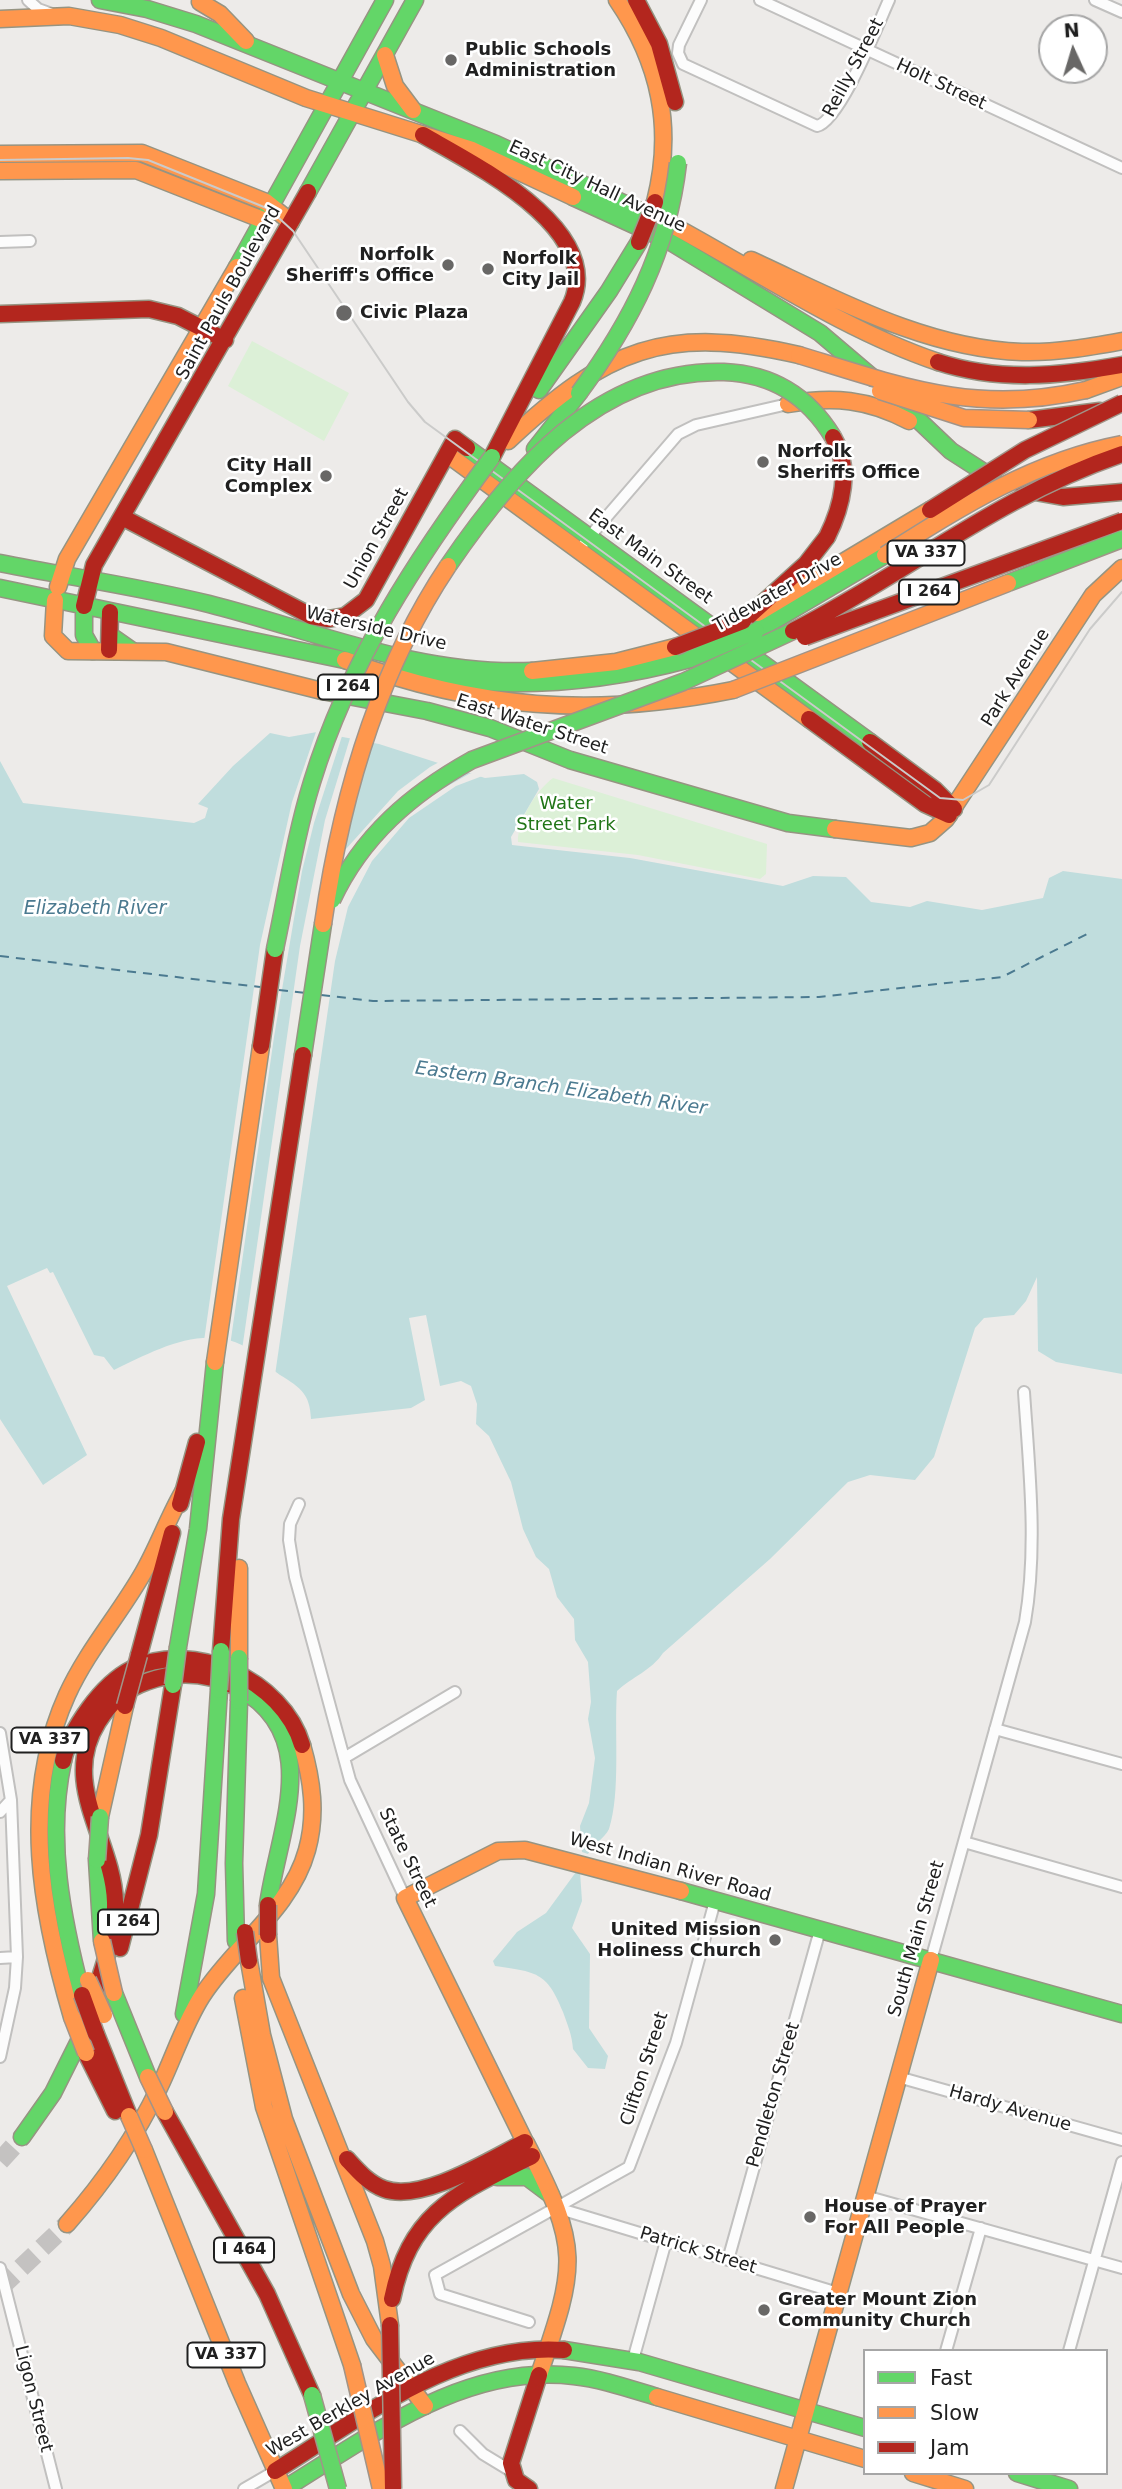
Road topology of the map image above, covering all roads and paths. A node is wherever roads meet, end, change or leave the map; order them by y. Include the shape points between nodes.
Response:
1 (28, 0) edge
2 (100, 0) edge
3 (385, 0) edge
4 (415, 0) edge
5 (617, 0) edge
6 (636, 0) edge
7 (701, 0) edge
8 (760, 0) edge
9 (889, 0) edge
10 (1095, 0) edge
11 (207, 3) edge
12 (1122, 12) edge
13 (59, 16) junction
14 (0, 19) edge
15 (250, 46) junction
16 (866, 50) junction
17 (385, 55) junction
18 (223, 64) junction
19 (340, 82) junction
20 (365, 91) junction
21 (327, 105) junction
22 (413, 110) junction
23 (351, 113) junction
24 (423, 135) junction
25 (0, 154) edge
26 (1122, 168) edge
27 (0, 171) edge
28 (271, 205) junction
29 (263, 220) junction
30 (291, 222) junction
31 (672, 225) junction
32 (30, 241) dead end
33 (0, 242) edge
34 (0, 313) edge
35 (202, 327) junction
36 (225, 340) junction
37 (1122, 341) edge
38 (799, 355) junction
39 (1122, 365) edge
40 (1122, 377) edge
41 (1122, 403) edge
42 (788, 404) joint
43 (1122, 409) edge
44 (146, 424) junction
45 (173, 431) junction
46 (930, 432) junction
47 (1122, 432) edge
48 (455, 439) joint
49 (1122, 444) edge
50 (447, 454) junction
51 (1122, 454) edge
52 (492, 457) junction
53 (124, 461) junction
54 (517, 472) junction
55 (1122, 492) edge
56 (930, 510) junction
57 (122, 517) junction
58 (1122, 521) edge
59 (1122, 539) edge
60 (584, 543) junction
61 (881, 549) junction
62 (0, 563) edge
63 (1122, 568) edge
64 (61, 575) junction
65 (88, 580) junction
66 (0, 588) edge
67 (55, 600) junction
68 (84, 606) junction
69 (110, 612) junction
70 (750, 626) junction
71 (104, 646) junction
72 (345, 660) junction
73 (735, 662) junction
74 (951, 812) junction
75 (323, 924) junction
76 (212, 1380) junction
77 (1024, 1392) dead end
78 (240, 1468) junction
79 (183, 1492) junction
80 (299, 1504) dead end
81 (455, 1692) dead end
82 (995, 1729) junction
83 (0, 1733) edge
84 (344, 1759) junction
85 (1122, 1764) edge
86 (11, 1800) junction
87 (0, 1812) edge
88 (964, 1842) junction
89 (1122, 1887) edge
90 (405, 1898) junction
91 (715, 1901) junction
92 (820, 1930) junction
93 (17, 1957) junction
94 (0, 1958) edge
95 (931, 1960) junction
96 (244, 1966) junction
97 (85, 1987) junction
98 (1122, 2014) edge
99 (89, 2034) junction
100 (175, 2049) junction
101 (130, 2051) junction
102 (0, 2057) edge
103 (898, 2077) junction
104 (110, 2087) junction
105 (22, 2137) tunnel mouth
106 (1122, 2140) edge
107 (335, 2142) junction
108 (529, 2149) junction
109 (1122, 2162) edge
110 (486, 2179) junction
111 (865, 2196) junction
112 (554, 2201) junction
113 (66, 2224) tunnel mouth
114 (981, 2228) junction
115 (667, 2241) junction
116 (728, 2260) junction
117 (1095, 2260) junction
118 (0, 2268) edge
119 (1122, 2268) edge
120 (838, 2293) junction
121 (529, 2322) dead end
122 (390, 2325) junction
123 (547, 2349) junction
124 (947, 2349) edge
125 (1070, 2349) edge
126 (634, 2360) junction
127 (539, 2375) junction
128 (414, 2387) junction
129 (425, 2406) junction
130 (807, 2411) junction
131 (863, 2427) edge
132 (460, 2431) dead end
133 (799, 2439) junction
134 (863, 2458) edge
135 (511, 2470) junction
136 (275, 2471) junction
137 (920, 2475) edge
138 (1035, 2480) edge
139 (56, 2489) edge
140 (244, 2489) edge
141 (284, 2489) edge
142 (338, 2489) edge
143 (381, 2489) edge
144 (393, 2489) edge
145 (529, 2489) edge
146 (784, 2489) edge
147 (965, 2489) edge
148 (1069, 2489) edge

1 - 13 street
2 - 15 main road, East City Hall Avenue via 173,16
3 - 19 main road, Saint Pauls Boulevard
4 - 17 main road, Saint Pauls Boulevard
5 - 52 main road, bridge via 641,39 661,96 667,155 655,202 639,242 609,291
6 - 54 main road, bridge via 670,77 676,111 678,163 666,235 636,309 595,373
7 - 16 street, Reilly Street via 678,53 683,64 813,125 823,125 841,101
8 - 16 street, Holt Street
9 - 16 street, Reilly Street
10 - 12 street
11 - 15 main road
13 - 14 main road, East City Hall Avenue
13 - 18 main road, East City Hall Avenue via 133,29
15 - 18 main road
15 - 19 main road, East City Hall Avenue
16 - 26 street, Holt Street
17 - 20 main road, Saint Pauls Boulevard
17 - 22 main road via 395,86
18 - 21 main road, East City Hall Avenue
19 - 20 main road, East City Hall Avenue
19 - 21 main road, Saint Pauls Boulevard
20 - 22 main road, East City Hall Avenue
20 - 23 main road, Saint Pauls Boulevard
21 - 23 main road, East City Hall Avenue
21 - 28 main road, Saint Pauls Boulevard
22 - 31 main road, East City Hall Avenue
23 - 24 main road, East City Hall Avenue
23 - 30 main road, Saint Pauls Boulevard
24 - 46 main road, East City Hall Avenue via 493,159 670,241 831,341
24 - 52 main road via 479,167 522,200 567,242 578,268 572,302
25 - 28 main road via 142,153
27 - 29 main road via 136,170
28 - 29 main road, Saint Pauls Boulevard
28 - 30 main road
29 - 35 main road, Saint Pauls Boulevard
30 - 36 main road, Saint Pauls Boulevard
31 - 37 main road, East City Hall Avenue via 895,324 958,345 1035,354
31 - 39 main road via 878,340 916,356 964,370 1014,377 1062,376
32 - 33 street
34 - 35 main road via 149,309
35 - 36 main road
35 - 44 main road, Saint Pauls Boulevard
36 - 45 main road, Saint Pauls Boulevard
38 - 40 main road, I 264, bridge via 974,402 1025,402 1086,390
38 - 43 main road, bridge via 849,379 950,415 1029,420
38 - 52 main road, I 264 via 735,340 675,342 621,357 583,375 549,401
41 - 56 main road, bridge via 1033,445
42 - 46 main road via 834,397 863,400
42 - 60 street via 696,425 678,434
44 - 45 main road
44 - 53 main road, Saint Pauls Boulevard
45 - 57 main road, Saint Pauls Boulevard
46 - 55 main road, East City Hall Avenue via 972,467 1015,487 1063,497
47 - 56 main road, Tidewater Drive, bridge via 1046,452
48 - 50 main road, Union Street
48 - 60 main road, East Main Street
49 - 61 main road, Tidewater Drive, bridge via 1065,457 1024,473
50 - 57 main road, Union Street via 366,600 352,614 338,619 324,620 302,612
50 - 60 main road, East Main Street
51 - 73 main road, VA 337, bridge via 1033,489 823,616
52 - 76 main road, I 264, bridge via 428,540 386,609 353,674 312,782 275,949
53 - 57 main road via 112,505
53 - 64 main road, Saint Pauls Boulevard
54 - 70 main road, bridge via 575,422 635,387 667,377 700,372 753,374 803,396 818,411 841,455 843,488 838,512 827,537
54 - 75 main road, bridge via 449,567 392,672 345,804
56 - 61 main road, Tidewater Drive
57 - 65 main road, Saint Pauls Boulevard
58 - 73 main road, I 264, bridge
59 - 72 main road, bridge via 733,690 684,700 620,707 532,705 433,690
60 - 74 main road, East Main Street via 929,806
61 - 70 main road, Tidewater Drive
62 - 64 main road, Waterside Drive
63 - 74 main road, Park Avenue via 1093,595
64 - 65 main road, Waterside Drive
64 - 67 main road, Saint Pauls Boulevard
65 - 68 main road, Saint Pauls Boulevard
65 - 70 main road, Waterside Drive, bridge via 214,606 388,655 453,667 514,671 623,661
66 - 67 main road
67 - 68 main road
67 - 71 main road, East Water Street via 51,628 58,645 72,652
68 - 69 main road
68 - 71 main road via 84,635
69 - 71 main road
69 - 72 main road
70 - 72 main road, Tidewater Drive, bridge via 690,659 619,676 539,685 454,682
71 - 74 main road, East Water Street via 186,656 293,685 470,722 570,760 788,822 911,838 934,831
73 - 75 main road, I 264, bridge via 472,760 427,786 361,850 333,896
75 - 78 main road, I 264
76 - 79 main road, VA 337
76 - 99 main road, I 264, bridge via 198,1529 149,1835 128,1924
77 - 82 street, South Main Street via 1030,1597
78 - 96 main road, bridge via 237,1830
78 - 100 main road, I 264, bridge via 231,1519 203,1908 194,1976
79 - 101 main road, bridge via 100,1817 97,1860 102,1941
79 - 104 main road, VA 337, bridge via 143,1572 69,1691 46,1755 39,1797 43,1888 53,1947 86,2053 96,2076
80 - 84 street, State Street via 290,1524 290,1554
81 - 84 street
82 - 85 street
82 - 88 street, South Main Street
83 - 86 street
84 - 90 street, State Street via 358,1800
86 - 87 street
86 - 93 street
88 - 89 street
88 - 95 street, South Main Street
90 - 91 main road, West Indian River Road via 498,1852 524,1850
90 - 108 main road, State Street
91 - 92 main road, West Indian River Road
91 - 112 street, Clifton Street via 676,2043 634,2160 623,2172
92 - 95 main road, West Indian River Road
92 - 116 street, Pendleton Street
93 - 94 street
93 - 102 street
95 - 98 main road, West Indian River Road
95 - 103 main road, South Main Street
96 - 128 main road via 284,2119 340,2269 374,2339
96 - 143 main road, bridge via 250,2048 264,2107 352,2365
97 - 99 main road, bridge
97 - 100 main road via 65,1910 57,1847 57,1791 72,1736 95,1699 127,1674 170,1659 220,1663 243,1673 266,1688 293,1723 308,1759 315,1801 308,1846 284,1897 205,1992
97 - 101 main road, bridge via 117,2039
99 - 104 main road via 106,2059
99 - 105 main road, I 264
99 - 107 main road, bridge via 115,1912 113,1880 88,1813 81,1766 96,1723 134,1685 170,1673 213,1676 241,1687 275,1721 288,1749 292,1782 268,1905 271,1978
100 - 113 main road, I 264 via 160,2088 127,2148
101 - 142 main road, I 464, bridge via 283,2324 312,2395
103 - 106 street, Hardy Avenue
103 - 111 main road, South Main Street
104 - 136 main road, VA 337
107 - 108 main road via 369,2183 409,2193
107 - 122 main road via 375,2241
108 - 110 main road
108 - 112 main road, State Street
109 - 117 street
110 - 112 main road via 521,2175 537,2181
110 - 122 main road via 443,2204 413,2237 397,2272
111 - 114 street
111 - 120 main road, South Main Street
112 - 115 street, Patrick Street
112 - 121 street, Clifton Street via 437,2272 440,2294
112 - 123 main road via 566,2231 569,2266
114 - 117 street
114 - 124 street
115 - 116 street, Patrick Street
115 - 126 street
116 - 120 street, Patrick Street
117 - 119 street
117 - 125 street
118 - 139 street, Ligon Street
120 - 130 main road, South Main Street
122 - 144 main road, bridge
123 - 126 main road, West Berkley Avenue
123 - 127 main road
123 - 128 main road, West Berkley Avenue via 494,2355
126 - 130 main road, West Berkley Avenue
127 - 129 main road, VA 337 via 478,2384
127 - 133 main road via 597,2380
127 - 135 main road
128 - 129 main road
128 - 136 main road, West Berkley Avenue
129 - 141 main road, VA 337
130 - 131 main road, West Berkley Avenue
130 - 133 main road, South Main Street
132 - 135 street via 483,2454
133 - 134 main road
133 - 146 main road, South Main Street
135 - 145 main road
136 - 140 street, West Berkley Avenue
136 - 141 main road, VA 337
137 - 147 main road
138 - 148 main road

